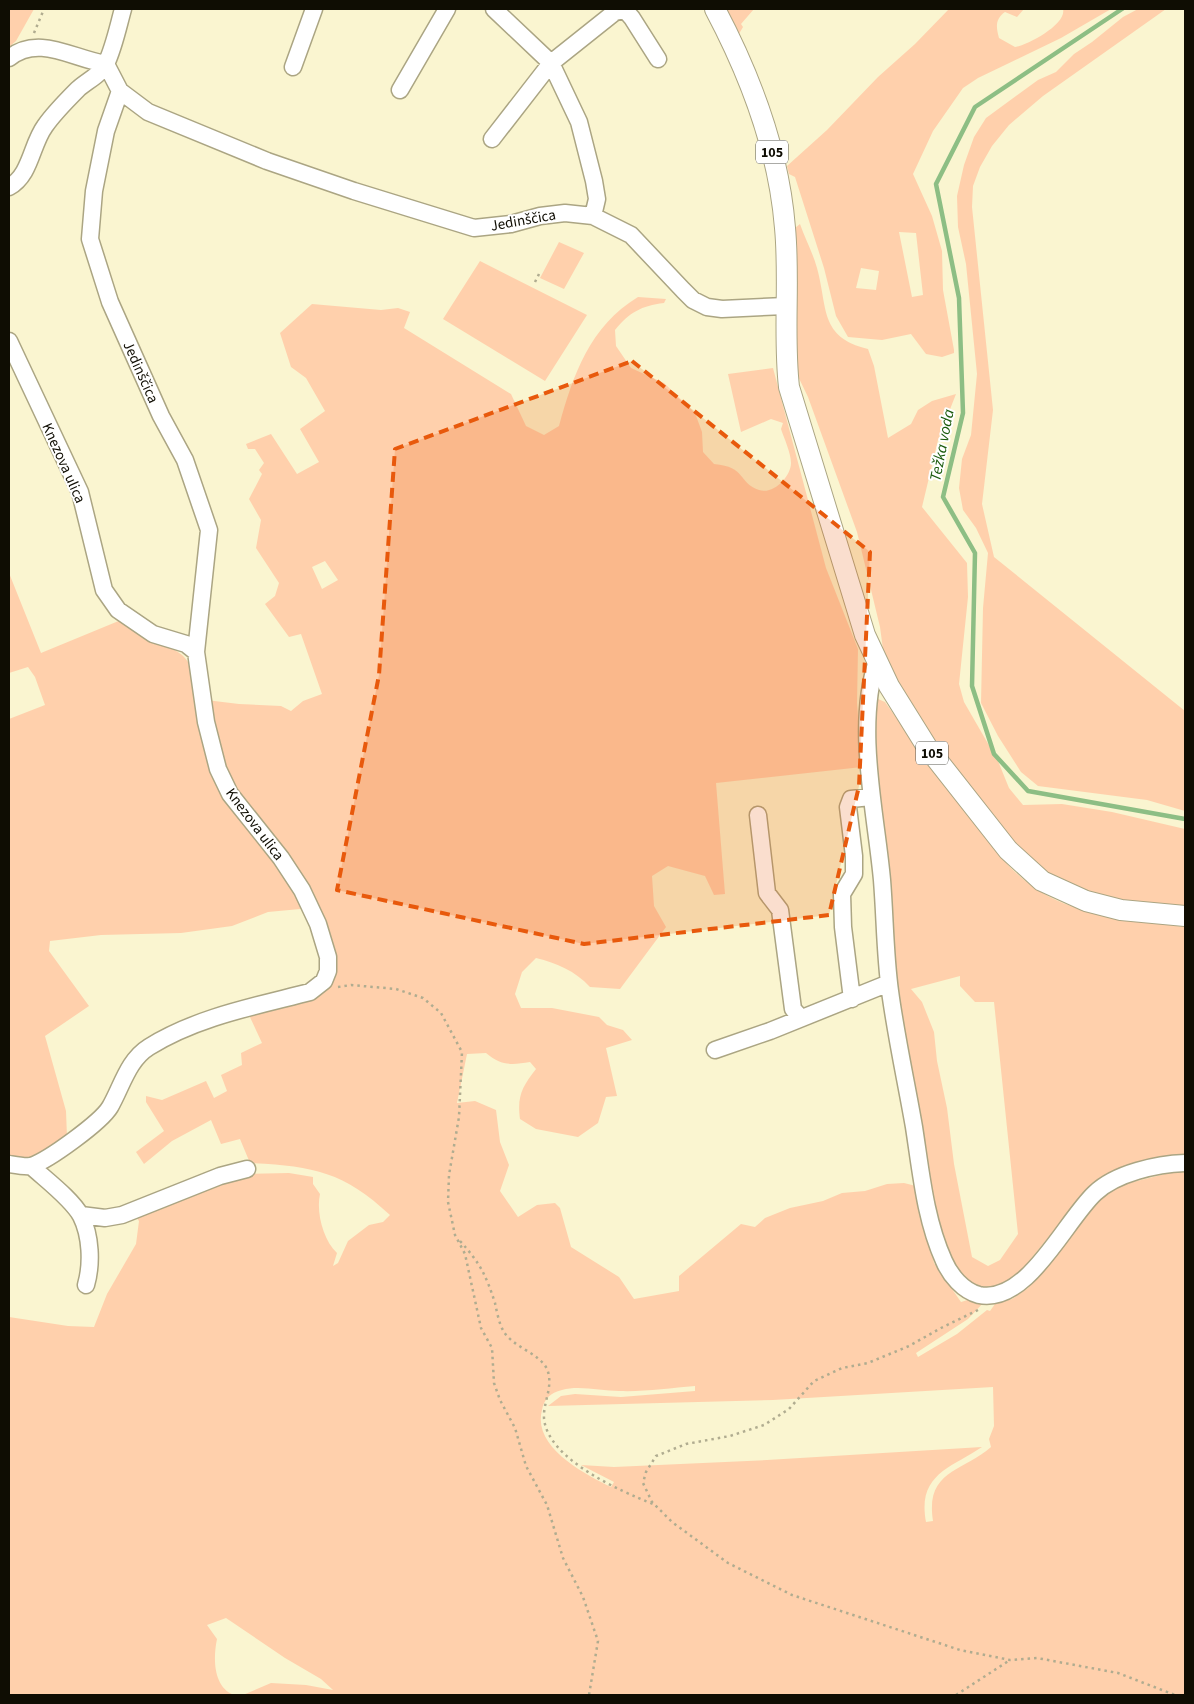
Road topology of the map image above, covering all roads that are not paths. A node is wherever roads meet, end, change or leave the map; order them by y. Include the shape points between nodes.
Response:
1 (122, 9) edge
2 (314, 9) edge
3 (447, 9) edge
4 (494, 9) edge
5 (714, 9) edge
6 (9, 58) edge
7 (658, 59) dead end
8 (551, 63) junction
9 (106, 64) junction
10 (293, 67) dead end
11 (400, 90) dead end
12 (120, 91) junction
13 (492, 139) dead end
14 (9, 187) edge
15 (593, 216) junction
16 (785, 306) junction
17 (9, 341) edge
18 (196, 652) junction
19 (877, 661) junction
20 (871, 797) junction
21 (758, 814) dead end
22 (1185, 916) edge
23 (889, 983) junction
24 (852, 999) junction
25 (801, 1018) junction
26 (715, 1050) dead end
27 (1185, 1163) edge
28 (9, 1164) edge
29 (31, 1166) junction
30 (247, 1169) dead end
31 (81, 1216) junction
32 (86, 1285) dead end

1 - 9 street
2 - 10 street
3 - 11 street
4 - 8 street
5 - 16 main road, 105 via 746,76 769,135 785,222
6 - 9 street via 30,48 48,47
7 - 8 street via 625,10 615,12
8 - 13 street
8 - 15 street via 579,122 597,199
9 - 12 street, Jedinščica
9 - 14 street via 50,119 38,135 30,161 17,182
12 - 15 street, Jedinščica via 148,112 267,161 474,228 565,213
12 - 18 street, Jedinščica via 106,131 94,191 90,239 110,302 161,416 185,460 208,530
15 - 16 street via 631,235 693,300 707,307
16 - 19 main road, 105 via 789,387 866,635
17 - 18 street, Knezova ulica via 80,492 104,590 118,610 153,634 186,644
18 - 29 street, Knezova ulica via 206,722 218,769 230,794 302,890 318,924 328,957 328,971 324,981 314,990 198,1023 146,1048 135,1059 98,1122
19 - 20 street via 871,678 869,704
19 - 22 main road, 105 via 927,747 1025,868 1042,881 1086,901 1121,910
20 - 23 street via 882,877
20 - 24 street via 851,799 848,807 854,874 842,894
21 - 25 street via 767,893 780,910 793,1009
23 - 24 street
23 - 27 street via 926,1203 937,1243 952,1277 978,1294 996,1294 1015,1287 1032,1272 1096,1192 1136,1172
24 - 25 street
25 - 26 street
28 - 29 street
29 - 31 street
30 - 31 street via 220,1176 122,1215 105,1218
31 - 32 street via 90,1254

